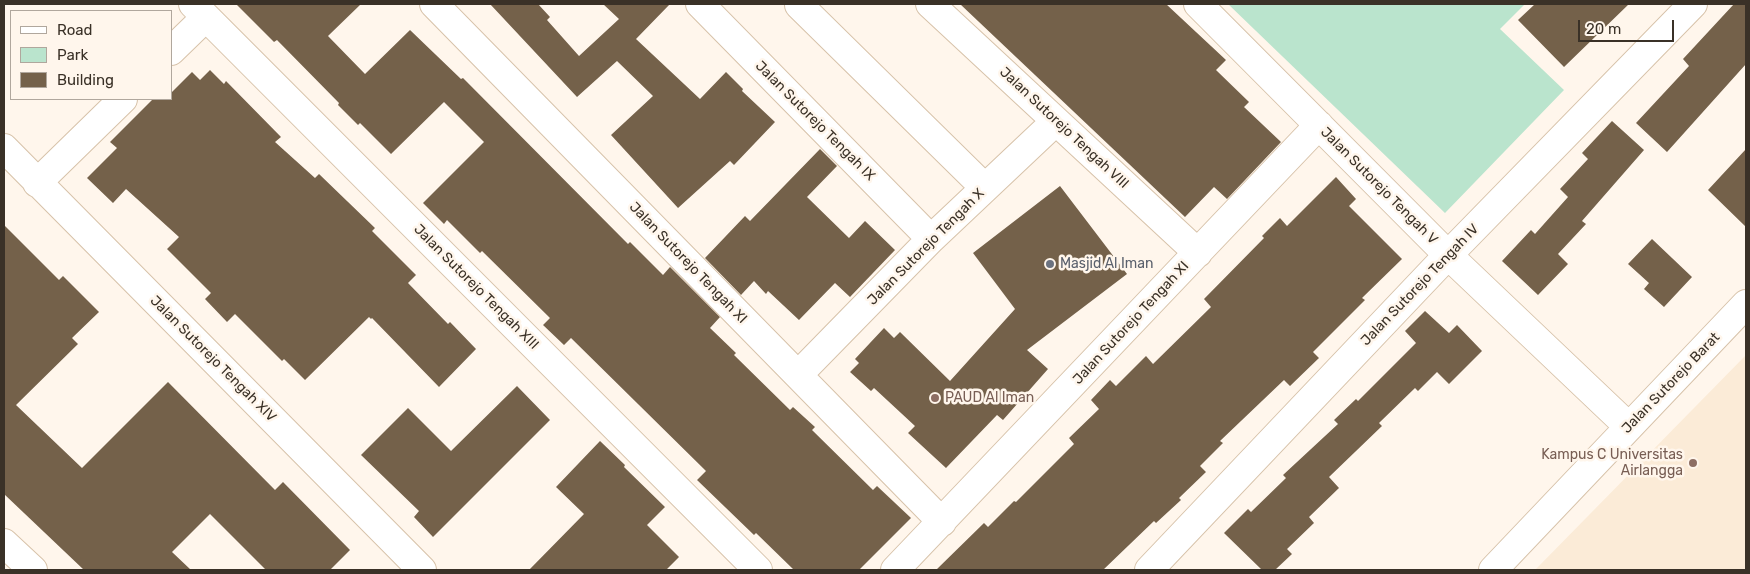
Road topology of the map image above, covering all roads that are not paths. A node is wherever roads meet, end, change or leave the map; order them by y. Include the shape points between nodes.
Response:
1 (434, 4) edge
2 (700, 4) edge
3 (930, 4) edge
4 (1198, 4) edge
5 (1693, 4) edge
6 (799, 5) edge
7 (200, 10) edge
8 (172, 50) edge
9 (122, 100) edge
10 (1056, 121) junction
11 (1319, 125) junction
12 (4, 148) edge
13 (37, 183) junction
14 (986, 188) junction
15 (931, 239) junction
16 (1198, 252) junction
17 (1448, 255) junction
18 (1746, 304) edge
19 (798, 375) junction
20 (1629, 427) junction
21 (942, 522) junction
22 (4, 543) edge
23 (33, 570) edge
24 (422, 570) edge
25 (758, 570) edge
26 (895, 570) edge
27 (1149, 570) edge
28 (1493, 570) edge

1 - 19 street, Jalan Sutorejo Tengah XI
2 - 15 street, Jalan Sutorejo Tengah IX
3 - 10 street, Jalan Sutorejo Tengah VIII
4 - 11 street, Jalan Sutorejo Tengah V
5 - 17 street, Jalan Sutorejo Tengah IV
6 - 14 street
7 - 8 street
7 - 25 street, Jalan Sutorejo Tengah XIII
9 - 13 street
10 - 14 street, Jalan Sutorejo Tengah X
10 - 16 street, Jalan Sutorejo Tengah VIII
11 - 16 street, Jalan Sutorejo Tengah XI
11 - 17 street, Jalan Sutorejo Tengah V
12 - 13 street, Jalan Sutorejo Tengah XIV
13 - 24 street, Jalan Sutorejo Tengah XIV
14 - 15 street, Jalan Sutorejo Tengah X
15 - 19 street, Jalan Sutorejo Tengah X
16 - 21 street, Jalan Sutorejo Tengah XI
17 - 20 street, Jalan Sutorejo Tengah V
17 - 27 street, Jalan Sutorejo Tengah IV
18 - 20 street, Jalan Sutorejo Barat
19 - 21 street, Jalan Sutorejo Tengah XI
20 - 28 street, Jalan Sutorejo Barat
21 - 26 street, Jalan Sutorejo Tengah XI
22 - 23 street

